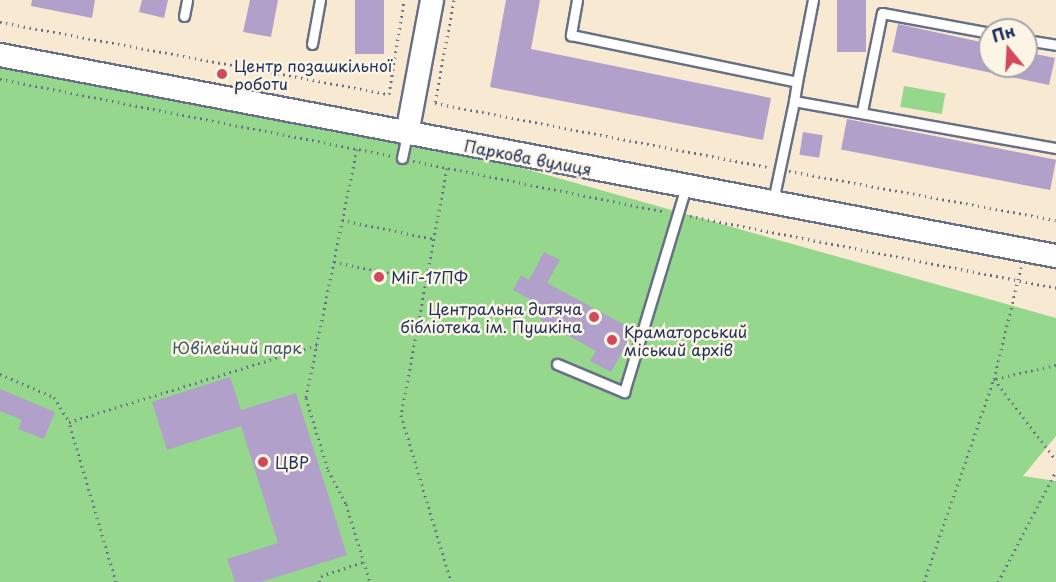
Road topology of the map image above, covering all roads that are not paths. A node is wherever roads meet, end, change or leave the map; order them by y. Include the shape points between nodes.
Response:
1 (187, 0) edge
2 (320, 0) edge
3 (432, 0) edge
4 (577, 0) edge
5 (813, 0) edge
6 (184, 16) dead end
7 (978, 31) edge
8 (1038, 42) edge
9 (312, 44) dead end
10 (1056, 45) edge
11 (0, 55) edge
12 (797, 82) junction
13 (794, 102) junction
14 (862, 111) junction
15 (407, 134) junction
16 (1056, 148) edge
17 (402, 158) dead end
18 (686, 187) junction
19 (773, 203) junction
20 (1056, 256) edge
21 (557, 364) dead end

1 - 6 lane
2 - 9 lane
3 - 15 street
4 - 12 lane via 571,34
5 - 12 lane
7 - 14 lane via 882,13
8 - 10 lane
11 - 15 street, Паркова вулиця
12 - 13 lane
13 - 14 lane
13 - 19 lane
14 - 16 lane
15 - 17 lane
15 - 18 street, Паркова вулиця
18 - 19 street, Паркова вулиця
18 - 21 lane via 624,392
19 - 20 street, Паркова вулиця

